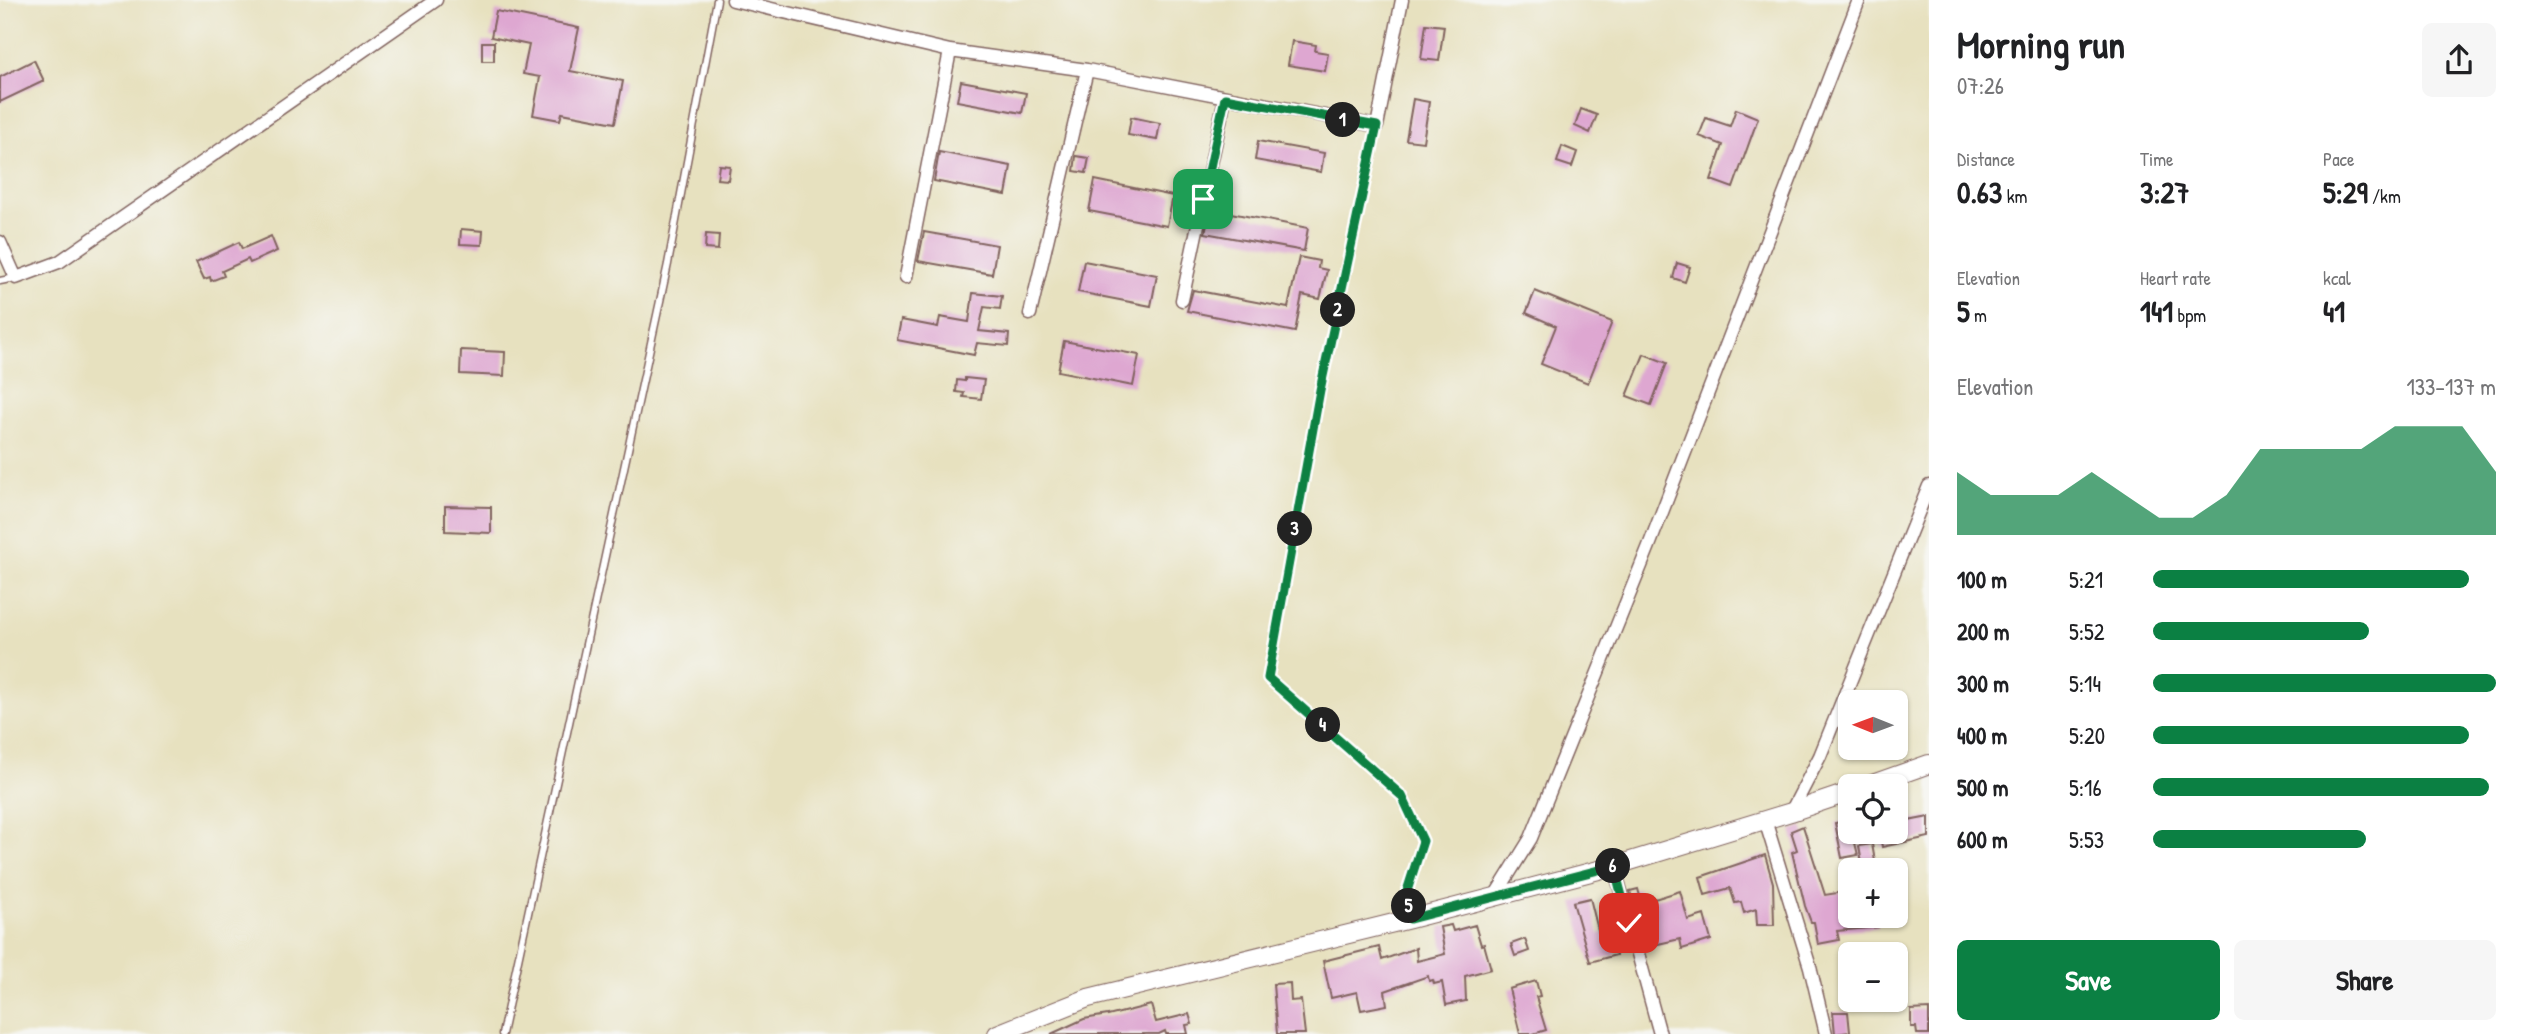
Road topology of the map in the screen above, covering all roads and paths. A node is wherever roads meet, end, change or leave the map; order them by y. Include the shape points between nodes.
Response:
1 (436, 0) edge
2 (717, 0) edge
3 (733, 0) edge
4 (1402, 0) edge
5 (1859, 0) edge
6 (950, 51) junction
7 (1087, 71) junction
8 (1225, 98) junction
9 (1377, 126) junction
10 (0, 242) edge
11 (906, 277) dead end
12 (16, 278) junction
13 (0, 281) edge
14 (1182, 300) dead end
15 (1030, 314) dead end
16 (1929, 486) edge
17 (1929, 764) edge
18 (1901, 774) edge
19 (1838, 796) edge
20 (1791, 812) junction
21 (1765, 820) junction
22 (1614, 866) junction
23 (1495, 897) junction
24 (1410, 919) junction
25 (502, 1034) edge
26 (997, 1034) edge
27 (1660, 1034) edge
28 (1826, 1034) edge

1 - 12 street via 59,262
2 - 25 lane via 668,264
3 - 6 street
4 - 9 street
5 - 23 street via 1664,508 1531,838
6 - 7 street
6 - 11 street
7 - 8 street
7 - 15 street
8 - 9 street
8 - 14 street
9 - 24 path via 1320,390 1268,678 1402,796 1423,841 1407,891
10 - 12 street
12 - 13 lane
16 - 20 street via 1820,756
17 - 18 main road
19 - 20 main road
20 - 21 main road
21 - 22 main road
21 - 28 street
22 - 23 main road
22 - 27 street
23 - 24 main road
24 - 26 main road via 1088,998

